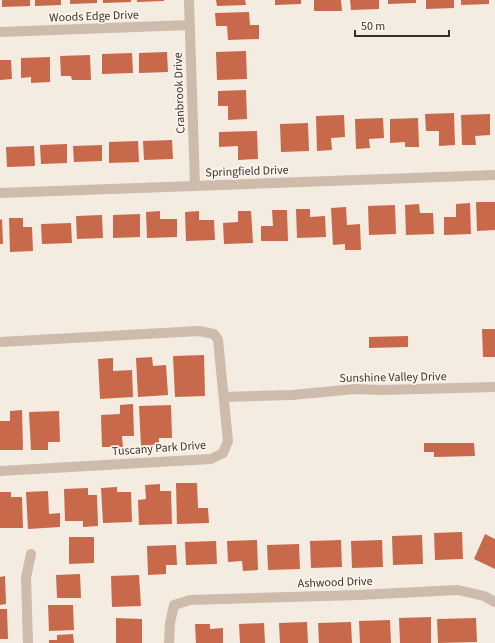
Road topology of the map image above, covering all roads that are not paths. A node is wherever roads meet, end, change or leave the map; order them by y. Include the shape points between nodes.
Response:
1 (189, 0) edge
2 (190, 25) junction
3 (0, 32) edge
4 (495, 175) edge
5 (195, 186) junction
6 (0, 193) edge
7 (0, 342) edge
8 (495, 387) edge
9 (224, 397) junction
10 (0, 471) edge
11 (31, 554) dead end
12 (495, 602) edge
13 (28, 643) edge
14 (169, 643) edge

1 - 2 street, Cranbrook Drive
2 - 3 street, Woods Edge Drive
2 - 5 street, Cranbrook Drive
4 - 5 street, Springfield Drive
5 - 6 street, Springfield Drive
7 - 9 street, Tuscany Park Drive via 199,331 214,334 218,340
8 - 9 street, Sunshine Valley Drive via 355,389 292,395
9 - 10 street, Tuscany Park Drive via 228,441 223,453 211,459
11 - 13 street via 26,578
12 - 14 street, Ashwood Drive via 484,596 458,590 190,600 174,605

